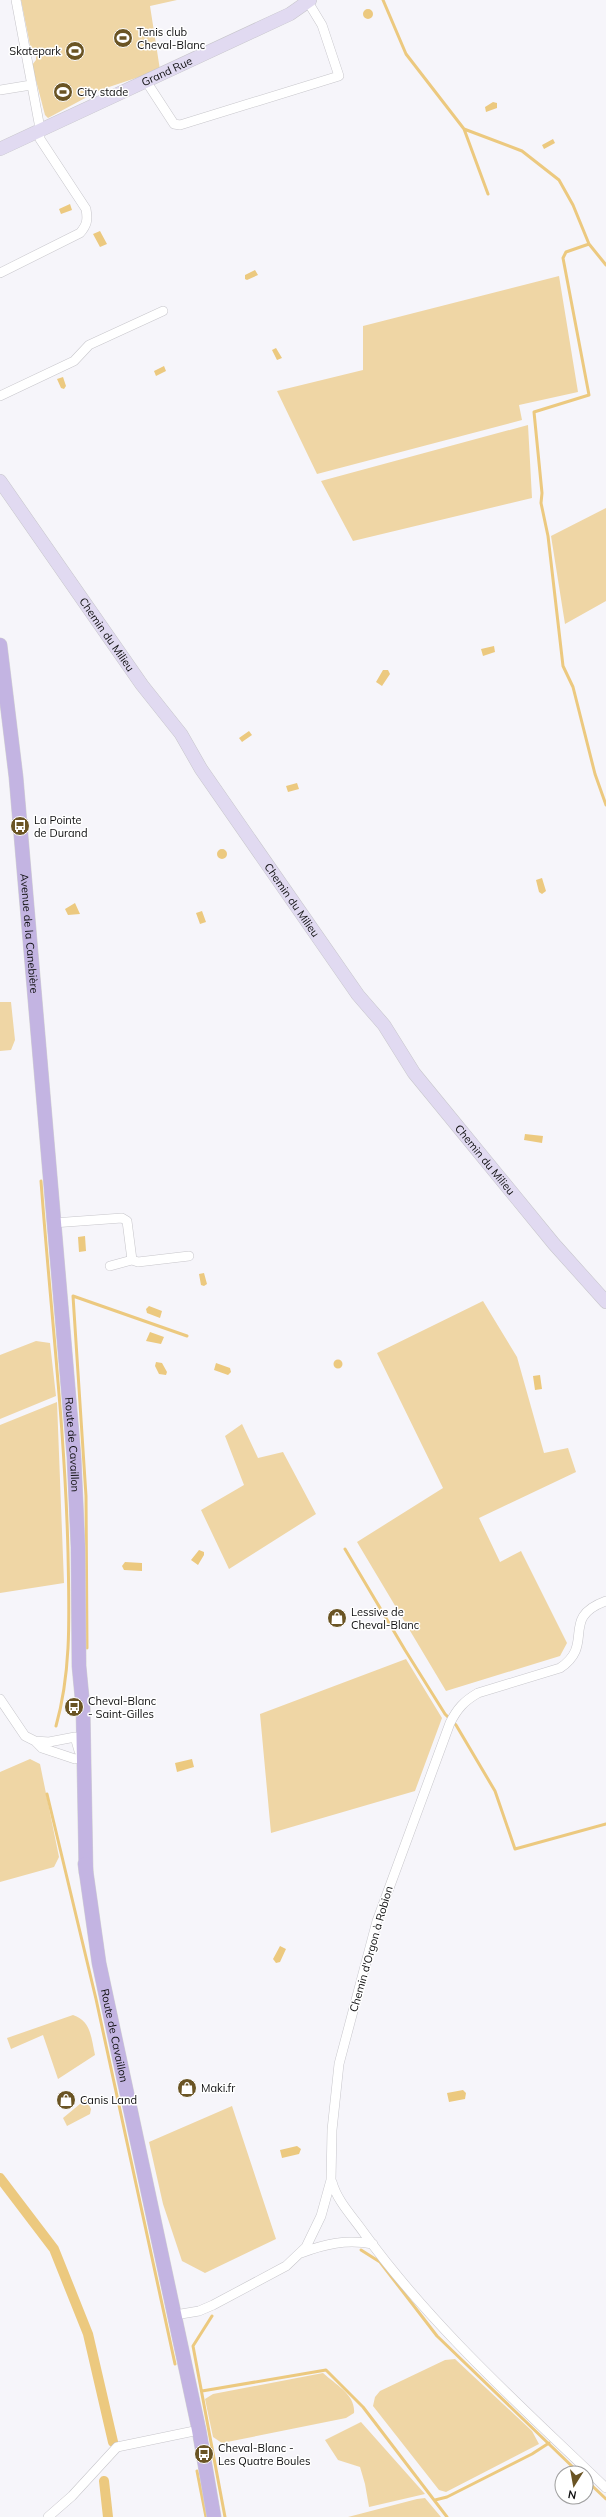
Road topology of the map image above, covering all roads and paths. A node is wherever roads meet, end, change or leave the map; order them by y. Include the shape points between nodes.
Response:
1 (16, 0) edge
2 (309, 1) edge
3 (146, 81) junction
4 (31, 85) junction
5 (0, 90) edge
6 (40, 131) junction
7 (0, 149) edge
8 (0, 273) edge
9 (163, 311) dead end
10 (0, 396) edge
11 (0, 481) edge
12 (0, 645) edge
13 (53, 1223) junction
14 (189, 1256) dead end
15 (132, 1260) junction
16 (110, 1266) dead end
17 (606, 1302) edge
18 (606, 1601) edge
19 (0, 1699) edge
20 (79, 1739) junction
21 (35, 1741) junction
22 (77, 1758) junction
23 (85, 1807) junction
24 (86, 1872) junction
25 (331, 2180) junction
26 (372, 2244) junction
27 (301, 2253) junction
28 (175, 2316) junction
29 (199, 2430) junction
30 (606, 2488) edge
31 (48, 2517) edge
32 (214, 2517) edge

1 - 4 street
2 - 3 street, Grand Rue via 290,14
2 - 3 street via 322,25 340,76 180,125 174,124
3 - 6 street, Grand Rue
4 - 5 street
4 - 6 street
6 - 7 street, Grand Rue
6 - 8 street via 40,139 86,209 88,220 80,233
9 - 10 street via 89,344 74,361
11 - 17 street, Chemin du Milieu via 142,685 181,734 204,774 358,995 384,1025 414,1073 554,1244
12 - 13 main road, Avenue de la Canebière via 16,777
13 - 15 street via 122,1218 126,1221
13 - 20 main road, Route de Cavaillon via 74,1457 78,1555
14 - 15 street via 138,1262
15 - 16 street
18 - 25 street, Chemin d'Orgon à Robion via 585,1611 580,1621 576,1653 569,1662 560,1668 478,1693 467,1699 450,1723 376,1921 339,2064 332,2130
19 - 21 street via 25,1736
20 - 21 street
20 - 22 main road, Route de Cavaillon
20 - 23 main road, Route de Cavaillon
21 - 22 street via 42,1748
22 - 23 street via 80,1796
22 - 24 main road, Route de Cavaillon via 77,1814
23 - 24 main road, Route de Cavaillon
24 - 28 main road, Route de Cavaillon via 99,1963
25 - 26 street via 338,2196
25 - 27 street, Chemin d'Orgon à Robion via 326,2204
26 - 27 street via 355,2240 337,2242
26 - 30 street via 416,2298 472,2358
27 - 28 street, Chemin d'Orgon à Robion via 286,2266 213,2305
28 - 29 main road, Route de Cavaillon
29 - 31 street via 118,2447 72,2496
29 - 32 main road, Route de Cavaillon

